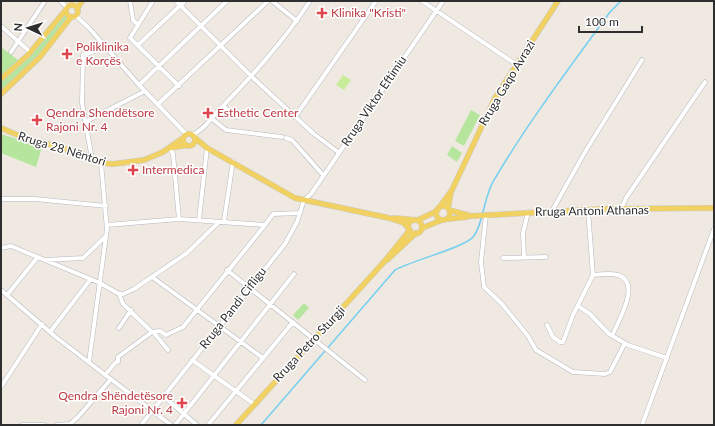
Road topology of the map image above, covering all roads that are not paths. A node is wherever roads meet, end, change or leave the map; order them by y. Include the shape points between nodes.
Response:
1 (45, 1) edge
2 (60, 1) edge
3 (82, 1) edge
4 (130, 1) edge
5 (153, 1) edge
6 (176, 1) edge
7 (185, 1) edge
8 (227, 1) edge
9 (268, 1) edge
10 (272, 1) edge
11 (310, 1) edge
12 (376, 1) edge
13 (422, 1) edge
14 (443, 1) edge
15 (558, 1) edge
16 (181, 5) junction
17 (69, 6) edge
18 (77, 9) junction
19 (436, 10) junction
20 (74, 16) junction
21 (297, 21) junction
22 (138, 25) junction
23 (202, 25) junction
24 (1, 26) edge
25 (19, 42) junction
26 (138, 45) junction
27 (221, 46) junction
28 (106, 47) junction
29 (11, 52) dead end
30 (30, 52) junction
31 (642, 60) dead end
32 (517, 65) junction
33 (160, 66) junction
34 (251, 76) junction
35 (1, 79) edge
36 (705, 82) dead end
37 (139, 85) junction
38 (179, 86) junction
39 (145, 91) junction
40 (1, 94) edge
41 (158, 104) junction
42 (223, 106) junction
43 (295, 116) junction
44 (237, 117) dead end
45 (211, 118) junction
46 (85, 122) junction
47 (1, 128) edge
48 (189, 136) junction
49 (189, 145) junction
50 (170, 148) junction
51 (207, 148) junction
52 (338, 152) junction
53 (92, 158) junction
54 (233, 161) junction
55 (101, 163) junction
56 (323, 175) junction
57 (452, 190) junction
58 (1, 199) edge
59 (304, 200) junction
60 (106, 206) junction
61 (714, 208) edge
62 (449, 209) junction
63 (621, 209) junction
64 (438, 210) junction
65 (588, 210) junction
66 (552, 211) junction
67 (528, 212) junction
68 (300, 213) junction
69 (485, 215) junction
70 (471, 216) junction
71 (389, 218) junction
72 (179, 219) junction
73 (199, 220) junction
74 (418, 220) junction
75 (445, 220) junction
76 (221, 221) junction
77 (107, 225) junction
78 (265, 225) junction
79 (422, 228) junction
80 (714, 229) edge
81 (409, 230) junction
82 (416, 233) junction
83 (107, 235) junction
84 (1, 248) edge
85 (546, 257) dead end
86 (38, 258) junction
87 (503, 258) dead end
88 (524, 258) junction
89 (45, 260) junction
90 (384, 263) junction
91 (227, 270) junction
92 (294, 274) dead end
93 (593, 275) junction
94 (152, 278) junction
95 (90, 280) junction
96 (100, 283) junction
97 (250, 287) junction
98 (1, 290) edge
99 (119, 294) junction
100 (7, 295) junction
101 (270, 303) junction
102 (578, 306) junction
103 (131, 310) junction
104 (197, 311) junction
105 (293, 322) junction
106 (42, 324) junction
107 (547, 325) dead end
108 (218, 326) junction
109 (119, 328) dead end
110 (50, 332) junction
111 (153, 332) junction
112 (612, 336) junction
113 (313, 339) junction
114 (240, 342) junction
115 (625, 343) junction
116 (168, 350) dead end
117 (263, 358) junction
118 (667, 358) junction
119 (192, 360) junction
120 (88, 362) junction
121 (105, 375) junction
122 (215, 376) junction
123 (111, 379) junction
124 (365, 380) dead end
125 (3, 381) edge
126 (1, 387) edge
127 (235, 391) junction
128 (164, 397) junction
129 (254, 404) junction
130 (152, 410) junction
131 (184, 414) junction
132 (70, 424) edge
133 (22, 425) edge
134 (44, 425) edge
135 (57, 425) edge
136 (141, 425) edge
137 (171, 425) edge
138 (175, 425) edge
139 (197, 425) edge
140 (208, 425) edge
141 (236, 425) edge
142 (642, 425) edge

1 - 25 street
2 - 17 street
3 - 18 main road
4 - 22 street via 134,20
5 - 22 street
6 - 16 street
7 - 16 street
8 - 23 street
9 - 27 street
10 - 21 street
11 - 21 street
12 - 43 street
13 - 19 street
14 - 19 street, Rruga Viktor Eftimiu
15 - 32 main road, Rruga Gaqo Avrazi
16 - 23 street
16 - 26 street
17 - 18 main road
17 - 20 main road via 67,16
17 - 30 main road
18 - 20 main road
19 - 32 street
19 - 52 street, Rruga Viktor Eftimiu
20 - 28 street
20 - 40 main road via 40,58
21 - 34 street
22 - 26 street via 130,38
23 - 27 street
23 - 33 street
24 - 25 street
25 - 29 street
25 - 30 street
26 - 33 street
27 - 34 street
27 - 38 street
28 - 37 street
28 - 46 street via 83,55 82,103
30 - 35 main road
31 - 66 street
32 - 57 main road, Rruga Gaqo Avrazi via 488,111
33 - 37 street
33 - 38 street
34 - 42 street
34 - 43 street
36 - 63 street
37 - 39 street
38 - 41 street
39 - 41 street
39 - 46 street
41 - 48 street
42 - 44 street
42 - 45 street
43 - 52 street
45 - 48 street via 197,133
45 - 56 street via 226,130 292,140
46 - 53 street
47 - 53 main road, Rruga 28 Nëntori
48 - 49 main road via 194,143
48 - 49 main road via 184,144
48 - 50 main road, Rruga 28 Nëntori
48 - 51 main road, Rruga 28 Nëntori
49 - 50 main road, Rruga 28 Nëntori
49 - 51 main road, Rruga 28 Nëntori
50 - 55 main road, Rruga 28 Nëntori via 153,157 135,162
50 - 72 street via 173,154
51 - 54 main road, Rruga 28 Nëntori
51 - 73 street
52 - 56 street, Rruga Viktor Eftimiu
53 - 55 main road, Rruga 28 Nëntori
54 - 59 main road, Rruga 28 Nëntori via 296,198
54 - 76 street
55 - 60 street
56 - 59 street, Rruga Viktor Eftimiu
57 - 62 main road, Rruga Gaqo Avrazi
57 - 64 main road, Rruga Gaqo Avrazi
58 - 60 street via 35,199
59 - 68 street, Rruga Pandi Cifligu
59 - 71 main road, Rruga 28 Nëntori
60 - 77 street
61 - 63 main road, Rruga Antoni Athanas
62 - 64 main road via 444,206
62 - 70 main road, Rruga Antoni Athanas
62 - 75 main road via 450,215
63 - 65 main road, Rruga Antoni Athanas
64 - 74 main road
64 - 75 main road via 437,217
65 - 66 main road, Rruga Antoni Athanas
65 - 93 street
66 - 67 main road, Rruga Antoni Athanas
67 - 69 main road, Rruga Antoni Athanas
67 - 88 street via 523,233
68 - 78 street via 273,214
68 - 97 street, Rruga Pandi Cifligu via 285,244
69 - 70 main road, Rruga Antoni Athanas
69 - 115 street via 481,262 484,286 502,304 536,350 573,372 605,374 610,372
70 - 75 main road, Rruga Antoni Athanas
71 - 74 main road, Rruga 28 Nëntori
71 - 81 main road, Rruga 28 Nëntori via 404,223
72 - 73 street
72 - 77 street
73 - 76 street
74 - 79 main road
74 - 81 main road via 410,222
75 - 79 main road, Rruga Antoni Athanas
76 - 78 street
76 - 94 street via 188,253
77 - 83 street
78 - 91 street
79 - 82 main road
80 - 118 street
81 - 82 main road
81 - 90 main road, Rruga Petro Sturgji
82 - 90 main road, Rruga Petro Sturgji
83 - 89 street via 83,258
83 - 96 street
84 - 86 street via 11,246
85 - 88 street
86 - 89 street
86 - 100 street
87 - 88 street
89 - 95 street
90 - 113 main road, Rruga Petro Sturgji
91 - 97 street
91 - 104 street
92 - 101 street
93 - 102 street
93 - 112 street via 617,275 624,278 628,284 628,297
94 - 99 street via 126,293
94 - 104 street
95 - 96 street
95 - 110 street
96 - 99 street
96 - 120 street
97 - 101 street
97 - 108 street, Rruga Pandi Cifligu
98 - 100 street
99 - 103 street via 123,304
100 - 106 street
101 - 105 street
101 - 114 street
102 - 107 street via 563,342 552,337
102 - 112 street
103 - 109 street
103 - 111 street
104 - 108 street
104 - 111 street via 184,327 166,335 160,331
105 - 113 street
105 - 117 street
106 - 110 street
106 - 125 street
108 - 114 street
108 - 119 street, Rruga Pandi Cifligu
110 - 120 street
111 - 116 street
111 - 121 street via 118,357 118,362
112 - 115 street
113 - 124 street
113 - 129 main road, Rruga Petro Sturgji
114 - 117 street
114 - 122 street
115 - 118 street
117 - 127 street
118 - 142 street
119 - 122 street
119 - 128 street, Rruga Pandi Cifligu
120 - 121 street
121 - 123 street
122 - 127 street
122 - 131 street
123 - 130 street
123 - 132 street
125 - 126 street
127 - 129 street
127 - 140 street
128 - 130 street, Rruga Pandi Cifligu
128 - 131 street
129 - 141 main road, Rruga Petro Sturgji
130 - 136 street, Rruga Pandi Cifligu
130 - 137 street
131 - 138 street
131 - 139 street
132 - 135 street
133 - 134 street

